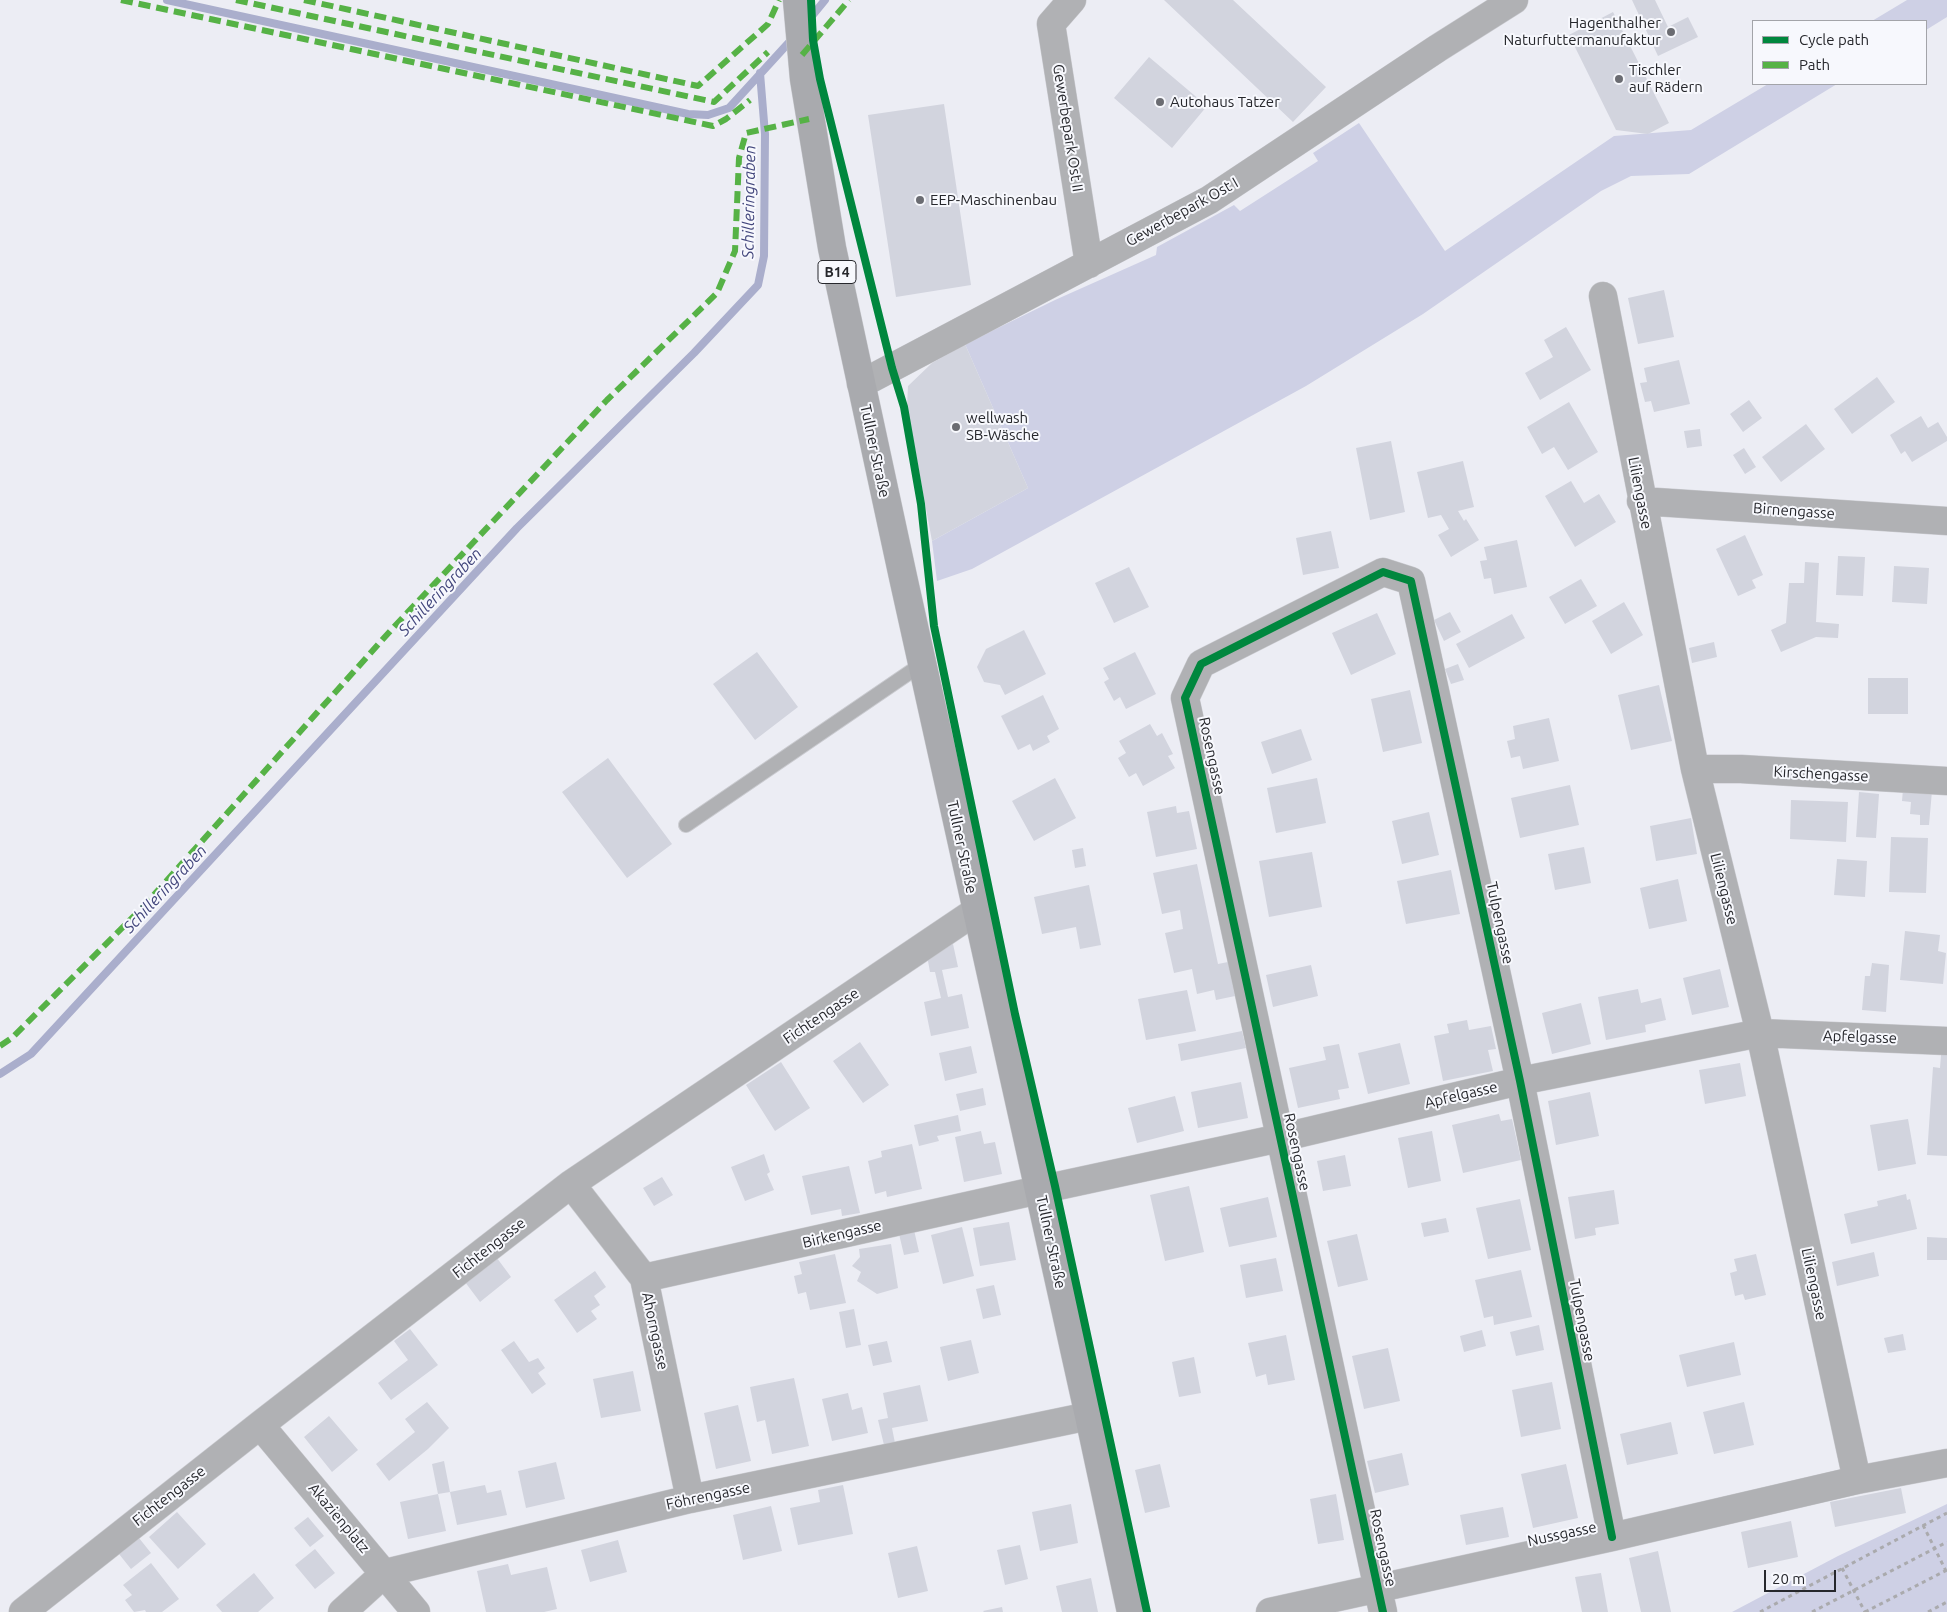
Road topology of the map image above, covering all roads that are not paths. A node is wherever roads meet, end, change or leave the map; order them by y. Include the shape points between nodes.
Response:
1 (797, 0) edge
2 (1072, 0) edge
3 (1514, 0) edge
4 (1089, 264) junction
5 (1602, 296) dead end
6 (861, 384) junction
7 (1641, 501) junction
8 (1947, 521) edge
9 (922, 664) junction
10 (1185, 698) joint
11 (1695, 769) junction
12 (1947, 781) edge
13 (686, 825) dead end
14 (976, 911) junction
15 (1760, 1033) junction
16 (1947, 1041) edge
17 (1520, 1080) junction
18 (1280, 1138) junction
19 (571, 1184) junction
20 (1040, 1190) junction
21 (644, 1278) junction
22 (1089, 1416) junction
23 (260, 1425) junction
24 (1947, 1463) edge
25 (1857, 1480) junction
26 (690, 1500) junction
27 (1612, 1537) junction
28 (385, 1573) junction
29 (1381, 1600) edge
30 (23, 1612) edge
31 (342, 1612) edge
32 (416, 1612) edge
33 (1131, 1612) edge
34 (1270, 1612) edge

1 - 6 main road, Tullner Straße / B14 via 804,79 832,248
2 - 4 street, Gewerbepark Ost II via 1052,24
3 - 4 street, Gewerbepark Ost I via 1209,200
4 - 6 street, Gewerbepark Ost I
5 - 7 street, Liliengasse
6 - 9 main road, Tullner Straße / B14
7 - 8 street, Birnengasse
7 - 11 street, Liliengasse
9 - 13 lane
9 - 14 main road, Tullner Straße / B14
10 - 17 street, Tulpengasse via 1201,664 1383,572 1411,581
10 - 18 street, Rosengasse
11 - 12 street, Kirschengasse
11 - 15 street, Liliengasse
14 - 19 street, Fichtengasse
14 - 20 main road, Tullner Straße / B14
15 - 16 street, Apfelgasse
15 - 17 street, Apfelgasse
15 - 25 street, Liliengasse
17 - 18 street, Apfelgasse
17 - 27 street, Tulpengasse
18 - 20 street, Apfelgasse
18 - 29 street, Rosengasse
19 - 21 street, Ahorngasse
19 - 23 street, Fichtengasse
20 - 21 street, Birkengasse
20 - 22 main road, Tullner Straße / B14
21 - 26 street, Ahorngasse
22 - 26 street, Föhrengasse
22 - 33 main road, Tullner Straße / B14
23 - 28 street, Akazienplatz
23 - 30 street, Fichtengasse
24 - 25 street, Nussgasse
25 - 27 street, Nussgasse
26 - 28 street, Föhrengasse
27 - 29 street, Nussgasse
28 - 31 street, Föhrengasse
28 - 32 street, Akazienplatz
29 - 34 street, Nussgasse

